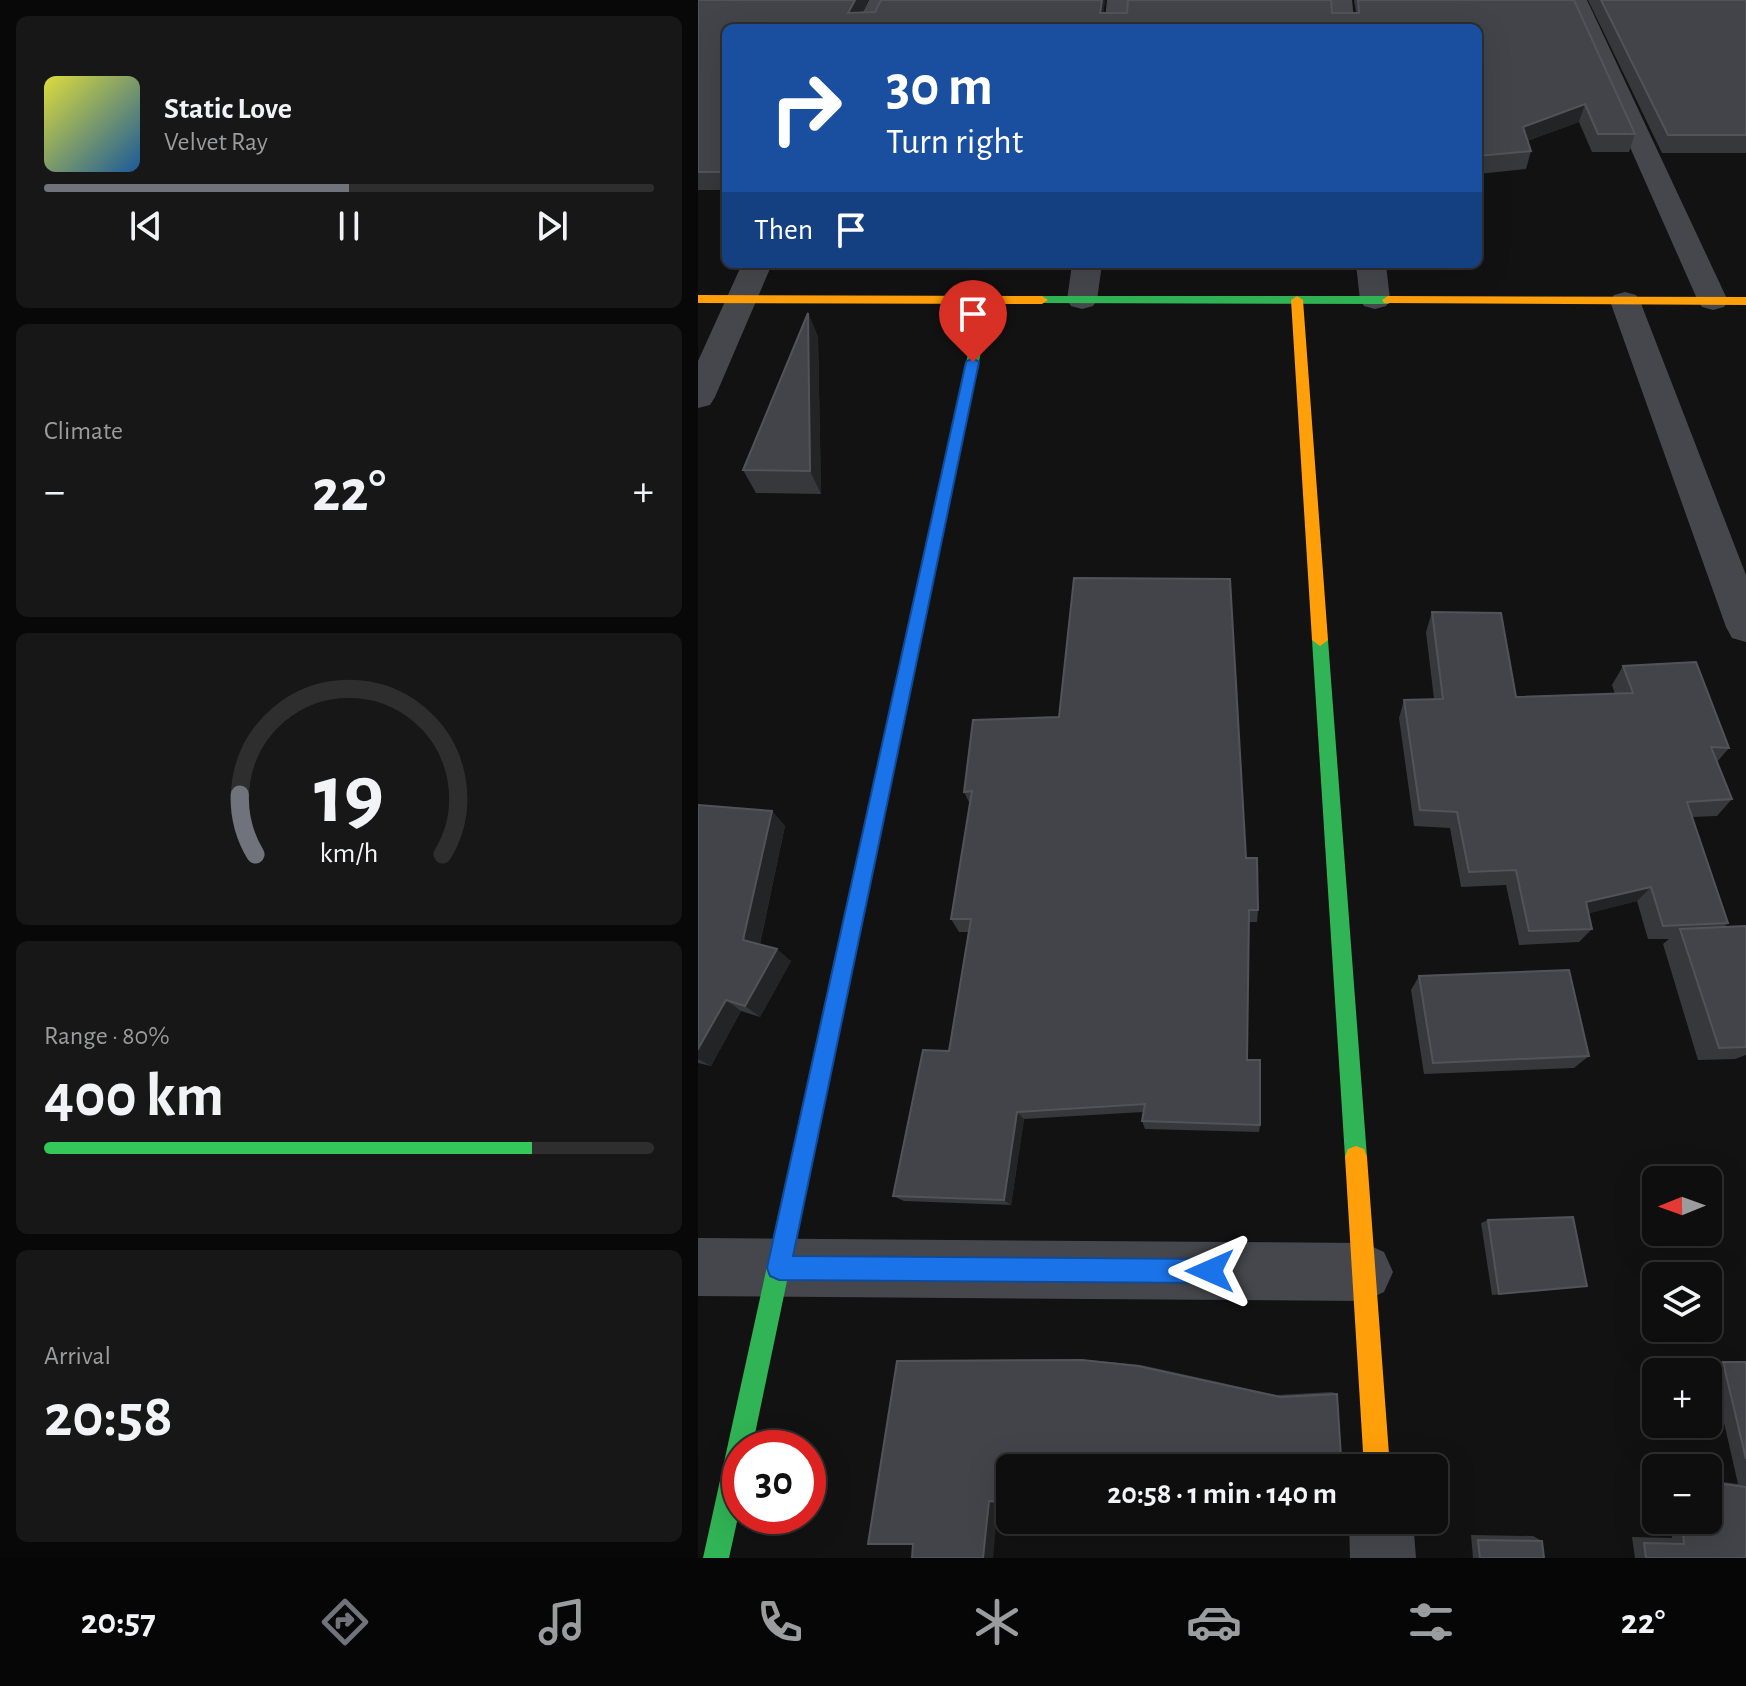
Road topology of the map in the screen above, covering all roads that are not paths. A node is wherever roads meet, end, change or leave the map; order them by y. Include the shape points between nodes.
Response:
1 (880, 0) edge
2 (1118, 0) edge
3 (1341, 0) edge
4 (1576, 0) edge
5 (868, 24) edge
6 (1115, 24) edge
7 (1344, 24) edge
8 (755, 268) edge
9 (1086, 268) edge
10 (1371, 268) edge
11 (698, 299) edge
12 (740, 299) junction
13 (986, 299) junction
14 (1082, 300) junction
15 (1297, 300) junction
16 (1375, 300) junction
17 (1625, 301) junction
18 (1713, 301) junction
19 (1746, 301) edge
20 (698, 397) edge
21 (1735, 569) edge
22 (1746, 627) edge
23 (698, 1267) edge
24 (779, 1268) junction
25 (1364, 1272) junction
26 (1376, 1454) edge
27 (1382, 1534) edge
28 (716, 1558) edge
29 (1383, 1558) edge

1 - 5 street
2 - 6 street
3 - 7 street
4 - 18 street
8 - 12 street
9 - 14 street
10 - 16 street
11 - 12 street
12 - 13 street
12 - 20 street
13 - 14 street
13 - 24 street
14 - 15 street
15 - 16 street
15 - 25 street
16 - 17 street
17 - 18 street
17 - 21 street
18 - 19 street
21 - 22 street
23 - 24 street
24 - 25 street
24 - 28 street
25 - 26 street
27 - 29 street

